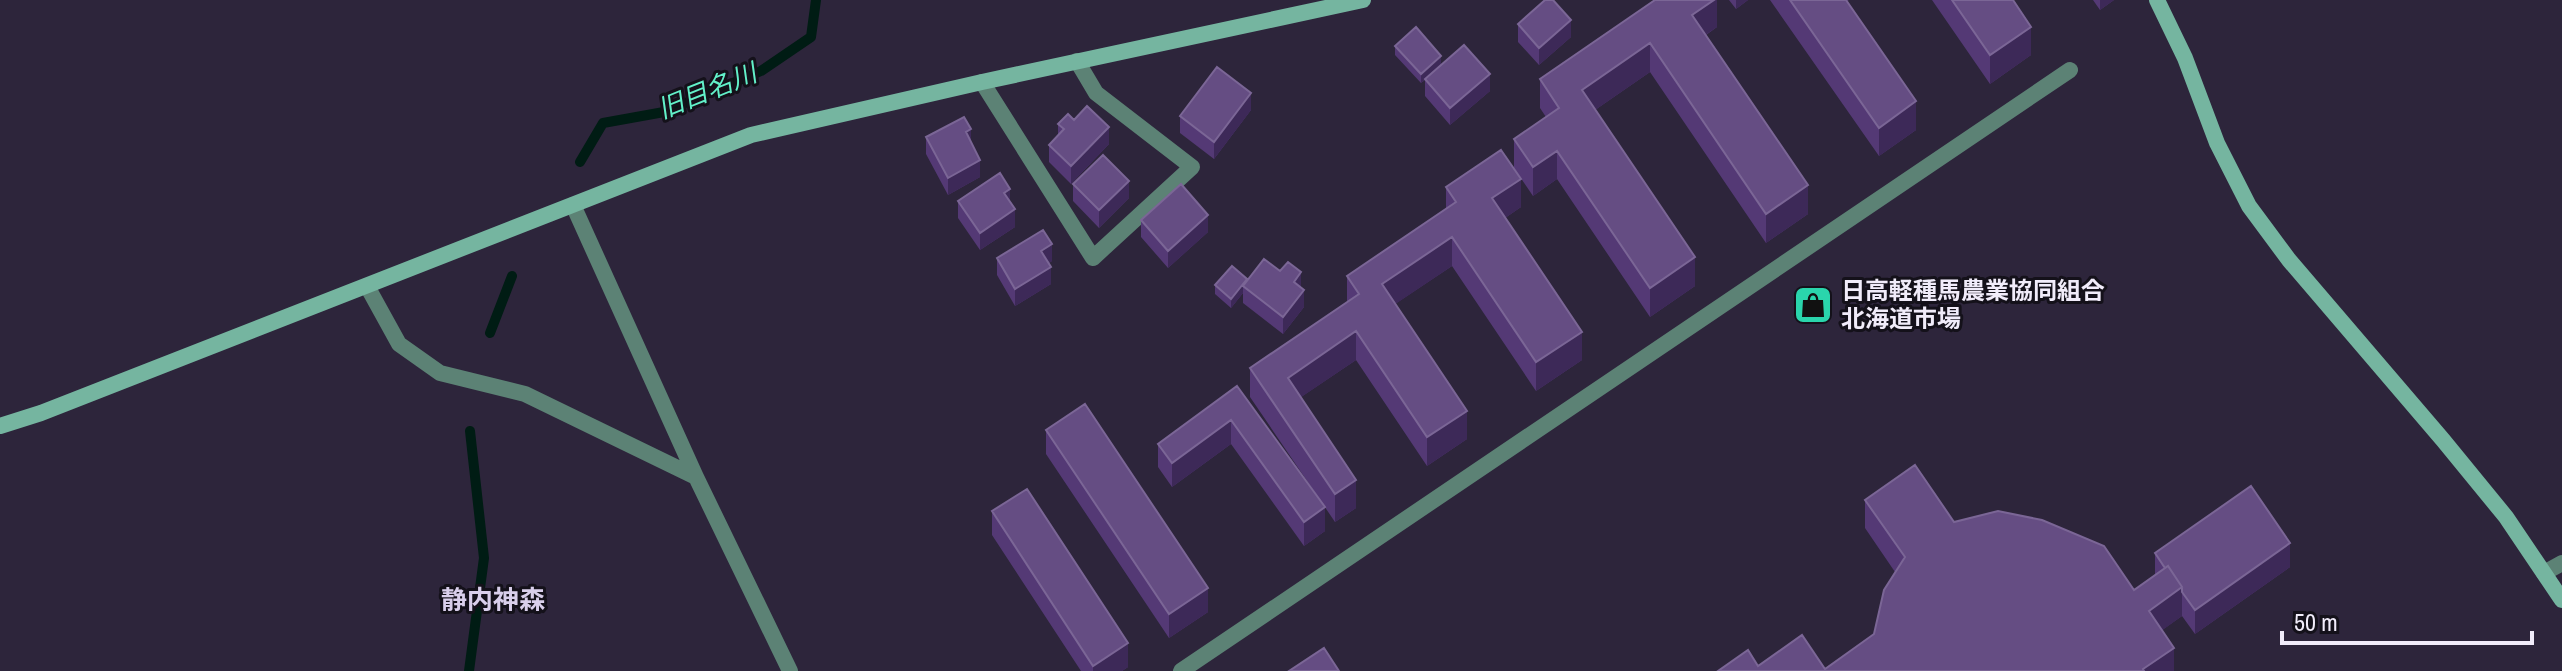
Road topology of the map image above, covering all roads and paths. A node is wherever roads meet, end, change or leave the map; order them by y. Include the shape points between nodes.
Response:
1 (1363, 0) edge
2 (2157, 0) edge
3 (1077, 61) junction
4 (2070, 70) dead end
5 (982, 82) junction
6 (573, 205) junction
7 (367, 286) junction
8 (0, 426) edge
9 (696, 477) junction
10 (2562, 563) edge
11 (2544, 573) junction
12 (2562, 600) edge
13 (790, 671) edge
14 (1181, 671) edge

1 - 3 street
2 - 11 street via 2249,206 2506,517
3 - 5 street
3 - 5 street via 1096,93 1192,167 1093,258
4 - 14 street
5 - 6 street via 751,135
6 - 7 street
6 - 9 street
7 - 8 street
7 - 9 street via 399,344 440,373 525,394
9 - 13 street
10 - 11 street
11 - 12 street

